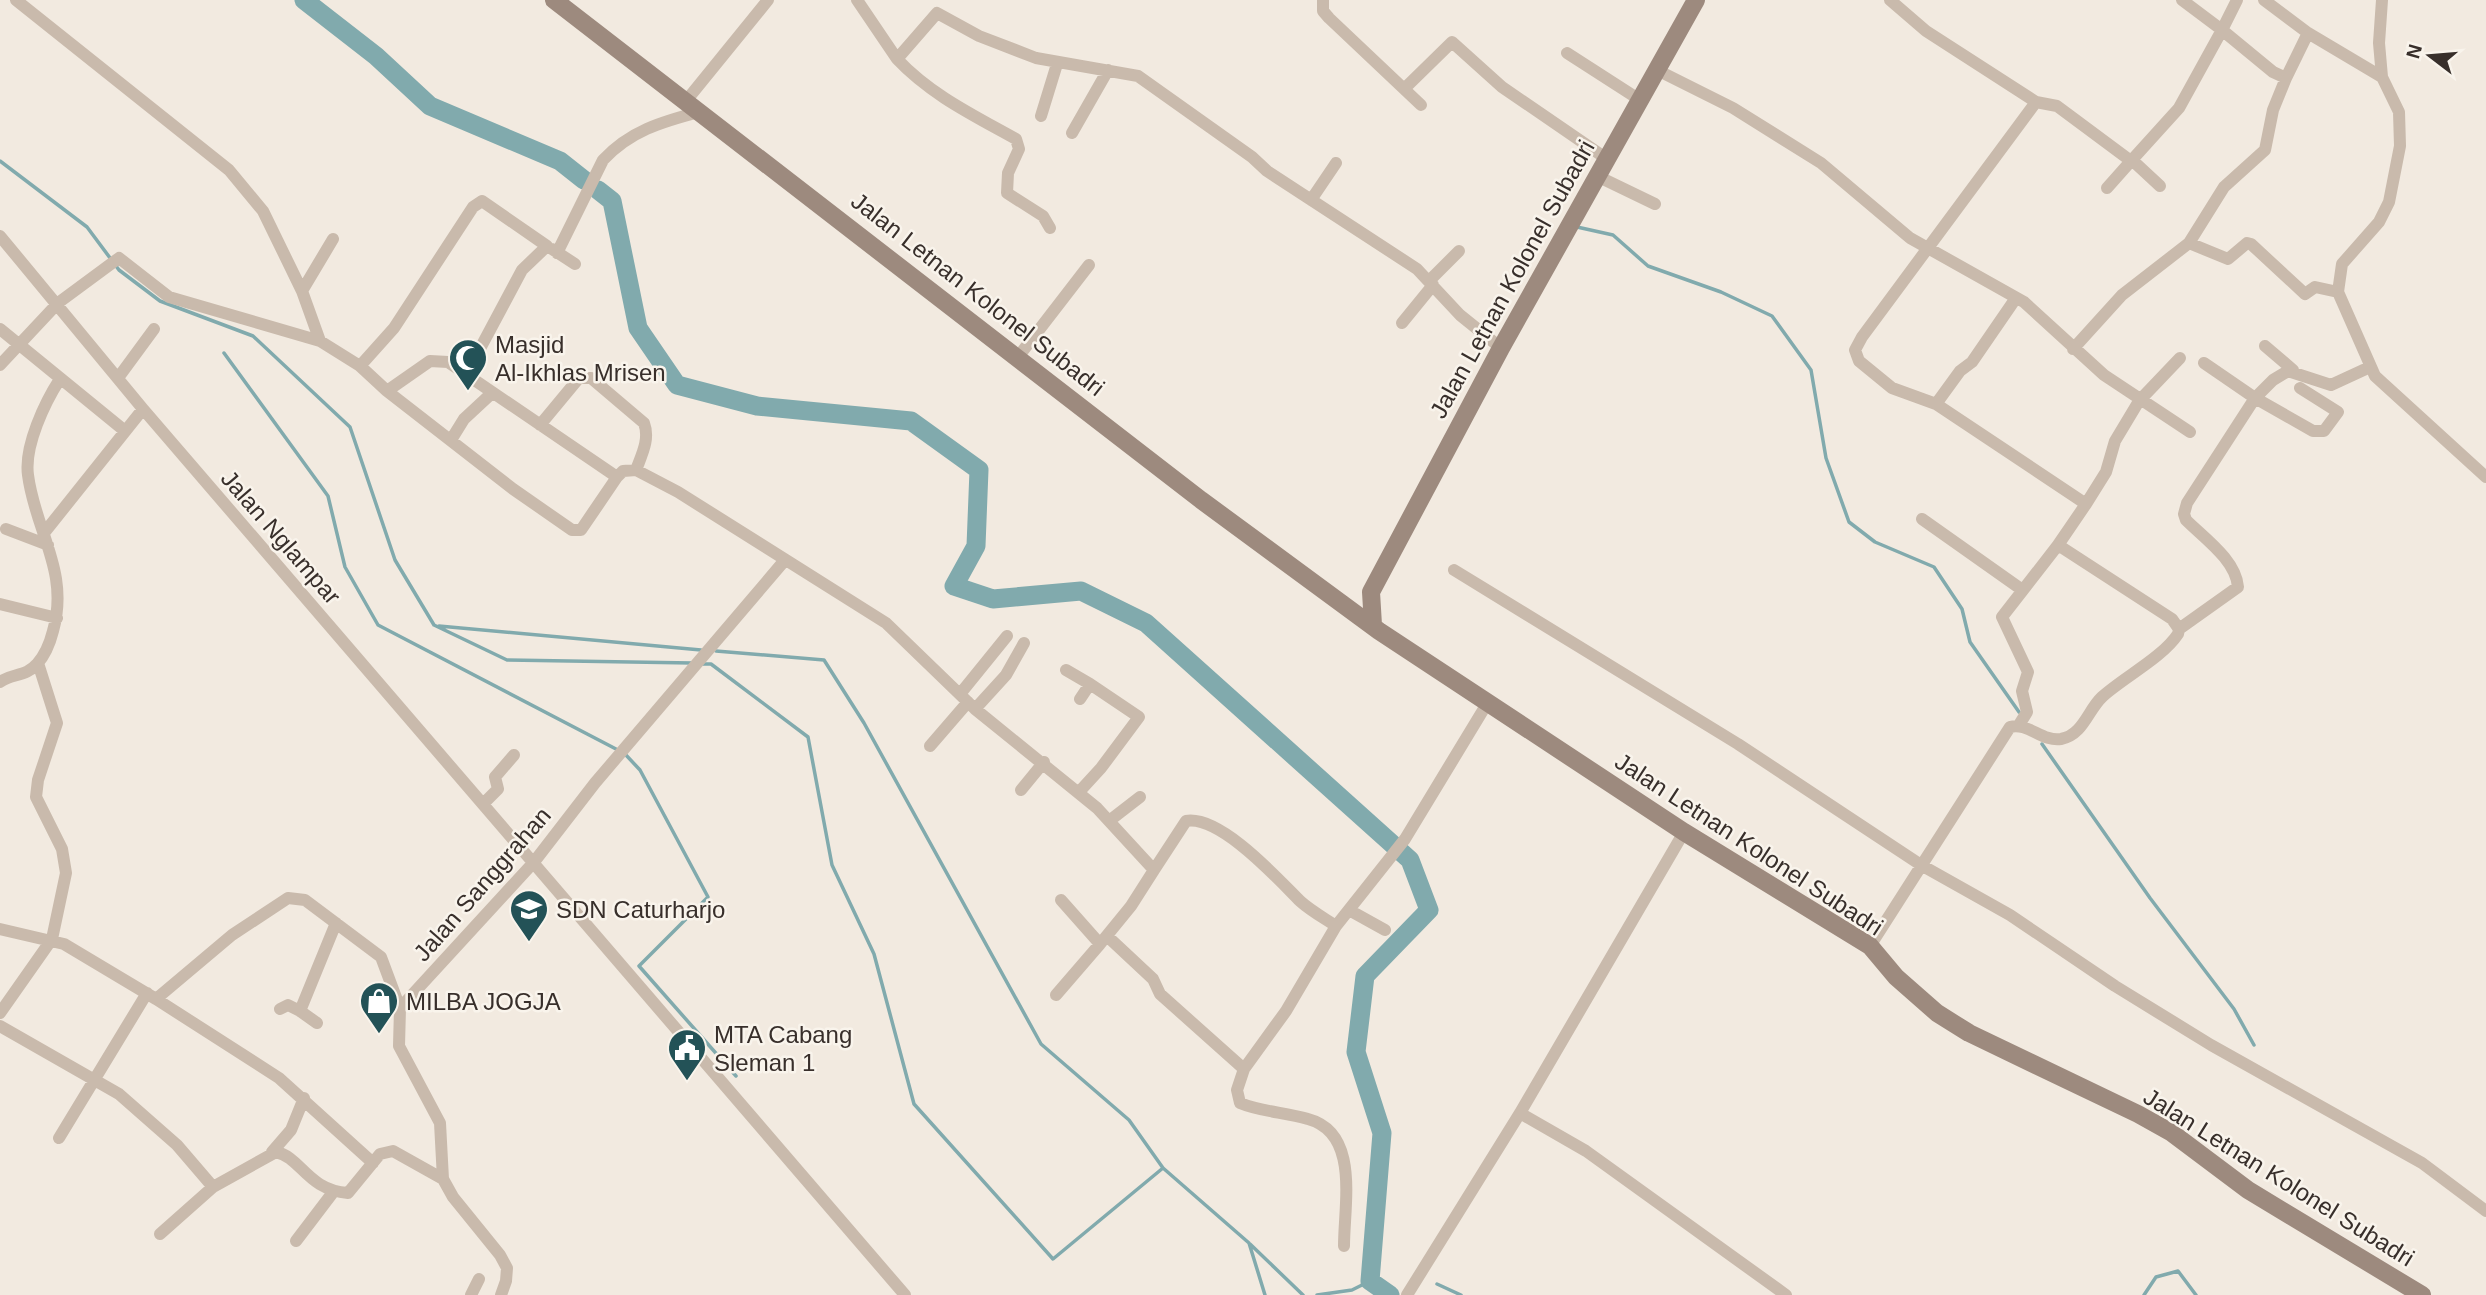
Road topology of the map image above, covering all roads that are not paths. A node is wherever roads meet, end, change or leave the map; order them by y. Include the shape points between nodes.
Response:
1 (16, 0) edge
2 (554, 0) edge
3 (768, 0) edge
4 (857, 0) edge
5 (1323, 0) edge
6 (1696, 0) edge
7 (1889, 0) edge
8 (2182, 0) edge
9 (2237, 0) edge
10 (2264, 0) edge
11 (2382, 0) edge
12 (2222, 30) junction
13 (2308, 33) junction
14 (1567, 53) dead end
15 (897, 59) junction
16 (1057, 64) junction
17 (1108, 69) junction
18 (1657, 69) junction
19 (2382, 77) junction
20 (2286, 78) junction
21 (1405, 88) junction
22 (1640, 100) junction
23 (2036, 103) junction
24 (1421, 105) dead end
25 (692, 106) junction
26 (1041, 116) dead end
27 (1072, 133) dead end
28 (1607, 159) junction
29 (2131, 160) junction
30 (1336, 163) dead end
31 (1597, 176) junction
32 (2160, 186) dead end
33 (2107, 188) dead end
34 (1311, 200) junction
35 (1655, 204) dead end
36 (1050, 228) dead end
37 (0, 236) edge
38 (333, 239) dead end
39 (2189, 243) junction
40 (1926, 247) junction
41 (552, 249) junction
42 (1459, 251) dead end
43 (575, 264) dead end
44 (1090, 265) dead end
45 (1431, 283) junction
46 (302, 291) junction
47 (2338, 292) junction
48 (2017, 298) junction
49 (58, 303) junction
50 (1402, 323) dead end
51 (0, 329) edge
52 (154, 330) dead end
53 (320, 341) junction
54 (18, 343) junction
55 (2265, 346) dead end
56 (1501, 348) junction
57 (2073, 349) junction
58 (1018, 357) junction
59 (2180, 358) dead end
60 (2204, 363) dead end
61 (0, 365) edge
62 (360, 366) junction
63 (2370, 367) junction
64 (2293, 370) junction
65 (467, 373) junction
66 (118, 378) junction
67 (60, 379) junction
68 (2300, 388) dead end
69 (387, 391) junction
70 (492, 393) junction
71 (2255, 398) junction
72 (2139, 401) junction
73 (1936, 404) junction
74 (143, 409) junction
75 (540, 425) junction
76 (125, 432) junction
77 (2190, 432) dead end
78 (451, 440) junction
79 (636, 470) junction
80 (617, 477) junction
81 (2486, 477) edge
82 (2085, 504) junction
83 (1922, 519) dead end
84 (6, 529) dead end
85 (46, 539) junction
86 (2057, 545) junction
87 (785, 560) junction
88 (1454, 570) dead end
89 (2021, 589) junction
90 (1371, 592) junction
91 (0, 604) edge
92 (1352, 611) junction
93 (57, 618) junction
94 (1373, 625) junction
95 (2179, 629) junction
96 (1007, 636) dead end
97 (1024, 643) dead end
98 (38, 663) junction
99 (1066, 670) dead end
100 (0, 682) edge
101 (1090, 684) junction
102 (1080, 699) dead end
103 (968, 701) junction
104 (1488, 702) junction
105 (2020, 725) junction
106 (930, 746) dead end
107 (514, 755) dead end
108 (1044, 762) junction
109 (1021, 790) dead end
110 (1079, 792) junction
111 (1140, 797) dead end
112 (484, 803) junction
113 (1109, 821) junction
114 (1684, 832) junction
115 (534, 862) junction
116 (1921, 865) junction
117 (1154, 870) junction
118 (1061, 900) dead end
119 (1349, 910) junction
120 (336, 923) junction
121 (1336, 926) junction
122 (0, 929) edge
123 (1385, 930) dead end
124 (52, 939) junction
125 (1103, 940) junction
126 (1870, 946) junction
127 (1056, 995) dead end
128 (152, 996) junction
129 (400, 1008) junction
130 (279, 1009) dead end
131 (300, 1012) junction
132 (0, 1013) edge
133 (317, 1023) dead end
134 (0, 1026) edge
135 (1244, 1069) junction
136 (93, 1080) junction
137 (303, 1098) junction
138 (1520, 1113) junction
139 (59, 1138) dead end
140 (272, 1153) junction
141 (373, 1163) junction
142 (443, 1179) junction
143 (213, 1187) junction
144 (334, 1191) junction
145 (2486, 1211) edge
146 (160, 1234) dead end
147 (296, 1241) dead end
148 (1344, 1246) dead end
149 (479, 1279) dead end
150 (471, 1295) edge
151 (501, 1295) edge
152 (905, 1295) edge
153 (1407, 1295) edge
154 (1786, 1295) edge
155 (2422, 1295) edge

1 - 46 street via 229,170 263,211
2 - 25 main road, Jalan Letnan Kolonel Subadri
3 - 25 street
4 - 15 street
5 - 21 street via 1329,18
6 - 18 main road, Jalan Letnan Kolonel Subadri
7 - 23 street via 1926,31
8 - 12 street
9 - 12 street
10 - 13 street
11 - 19 street
12 - 20 street
12 - 29 street via 2179,108
13 - 19 street
13 - 20 street
14 - 22 street
15 - 16 street via 937,13 1008,48
15 - 36 street via 942,99 1016,139 1019,149 1008,173 1007,193 1042,216
16 - 17 street
16 - 26 street
17 - 27 street
17 - 34 street via 1151,83
18 - 22 main road, Jalan Letnan Kolonel Subadri
18 - 40 street via 1804,151
19 - 47 street via 2401,125 2396,172 2384,214 2342,264
20 - 39 street via 2273,110 2265,150 2224,187
21 - 24 street
21 - 28 street via 1452,42 1523,102
22 - 28 main road, Jalan Letnan Kolonel Subadri
23 - 29 street via 2057,106
23 - 40 street
25 - 41 street via 613,149 579,213
25 - 58 main road, Jalan Letnan Kolonel Subadri
28 - 31 main road, Jalan Letnan Kolonel Subadri
29 - 32 street
29 - 33 street
30 - 34 street
31 - 35 street
31 - 56 main road, Jalan Letnan Kolonel Subadri
34 - 45 street via 1417,268
37 - 49 street, Jalan Nglampar
38 - 46 street
39 - 47 street via 2228,259 2250,244 2305,294 2315,286
39 - 57 street via 2122,295
40 - 48 street
40 - 73 street via 1855,350 1867,369 1892,388
41 - 43 street
41 - 62 street via 478,201 394,328
41 - 65 street via 522,270
42 - 45 street
44 - 58 street
45 - 50 street
45 - 56 street via 1460,315
46 - 53 street
47 - 63 street
48 - 57 street
48 - 73 street
49 - 53 street via 109,263 123,259 169,297
49 - 54 street
49 - 66 street, Jalan Nglampar
51 - 54 street
52 - 66 street
53 - 62 street
54 - 61 street
54 - 67 street
55 - 64 street
56 - 90 main road, Jalan Letnan Kolonel Subadri
57 - 72 street
58 - 92 main road, Jalan Letnan Kolonel Subadri
59 - 72 street
60 - 71 street
62 - 69 street
63 - 64 street via 2331,385
63 - 81 street
64 - 71 street via 2273,380
65 - 69 street via 448,362 430,361
65 - 70 street
66 - 74 street, Jalan Nglampar
67 - 76 street
67 - 85 street via 41,412 27,473
68 - 71 street via 2338,412 2320,433
69 - 78 street
70 - 75 street
70 - 78 street via 464,419
71 - 95 street via 2184,514 2237,576 2238,587
72 - 77 street
72 - 82 street via 2115,441 2106,472
73 - 82 street
74 - 76 street
74 - 112 street, Jalan Nglampar
75 - 79 street via 579,378 591,378 644,423 645,448
75 - 80 street
76 - 85 street
78 - 80 street via 572,530 581,530
79 - 80 street via 622,471
79 - 87 street
82 - 86 street
83 - 89 street
84 - 85 street
85 - 93 street via 60,596
86 - 89 street
86 - 95 street via 2172,619
87 - 103 street via 886,623
87 - 115 street, Jalan Sanggrahan via 595,783
88 - 116 street via 1738,744
89 - 105 street via 2002,617 2028,670 2022,691 2027,712
90 - 92 main road
90 - 94 main road
91 - 93 street
92 - 94 main road, Jalan Letnan Kolonel Subadri
93 - 98 street
94 - 104 main road, Jalan Letnan Kolonel Subadri
95 - 105 street via 2176,638 2104,695 2079,730 2064,739 2042,736
96 - 103 street
97 - 103 street via 1006,675
98 - 100 street via 29,673
98 - 124 street via 57,723 36,797 59,840 66,867
99 - 101 street
101 - 102 street
101 - 110 street via 1139,717
103 - 106 street
103 - 108 street
104 - 114 main road, Jalan Letnan Kolonel Subadri
104 - 119 street via 1405,839
105 - 116 street via 2010,727
107 - 112 street via 495,777 498,789
108 - 109 street
108 - 110 street
110 - 113 street
111 - 113 street
112 - 115 street, Jalan Nglampar
113 - 117 street
114 - 126 main road, Jalan Letnan Kolonel Subadri
114 - 138 street
115 - 129 street, Jalan Sanggrahan
115 - 152 street, Jalan Nglampar
116 - 126 street
116 - 145 street via 2010,915 2211,1045 2422,1163
117 - 121 street via 1186,821 1196,819 1220,830 1301,902
117 - 125 street
118 - 125 street
119 - 121 street
119 - 123 street
120 - 128 street, Jalan Sanggrahan via 305,900 288,898
120 - 129 street, Jalan Sanggrahan via 381,957
120 - 131 street
121 - 135 street via 1286,1011
122 - 124 street
124 - 128 street
124 - 132 street
125 - 127 street
125 - 135 street via 1153,979 1160,994
126 - 155 main road, Jalan Letnan Kolonel Subadri via 1896,977 1948,1020 2172,1133 2248,1189
128 - 136 street, Jalan Sanggrahan
128 - 137 street via 253,1059
129 - 142 street via 399,1046 440,1124
130 - 131 street via 288,1005
131 - 133 street
134 - 136 street
135 - 148 street via 1237,1090 1240,1103 1310,1119 1336,1136 1344,1155
136 - 139 street, Jalan Sanggrahan
136 - 143 street via 144,1114
137 - 140 street via 290,1129
137 - 141 street
138 - 153 street
138 - 154 street via 1586,1151
140 - 143 street
140 - 144 street via 286,1155 312,1181
141 - 142 street via 380,1154 393,1151
141 - 144 street via 348,1193
142 - 151 street via 507,1268
143 - 146 street
144 - 147 street
149 - 150 street

